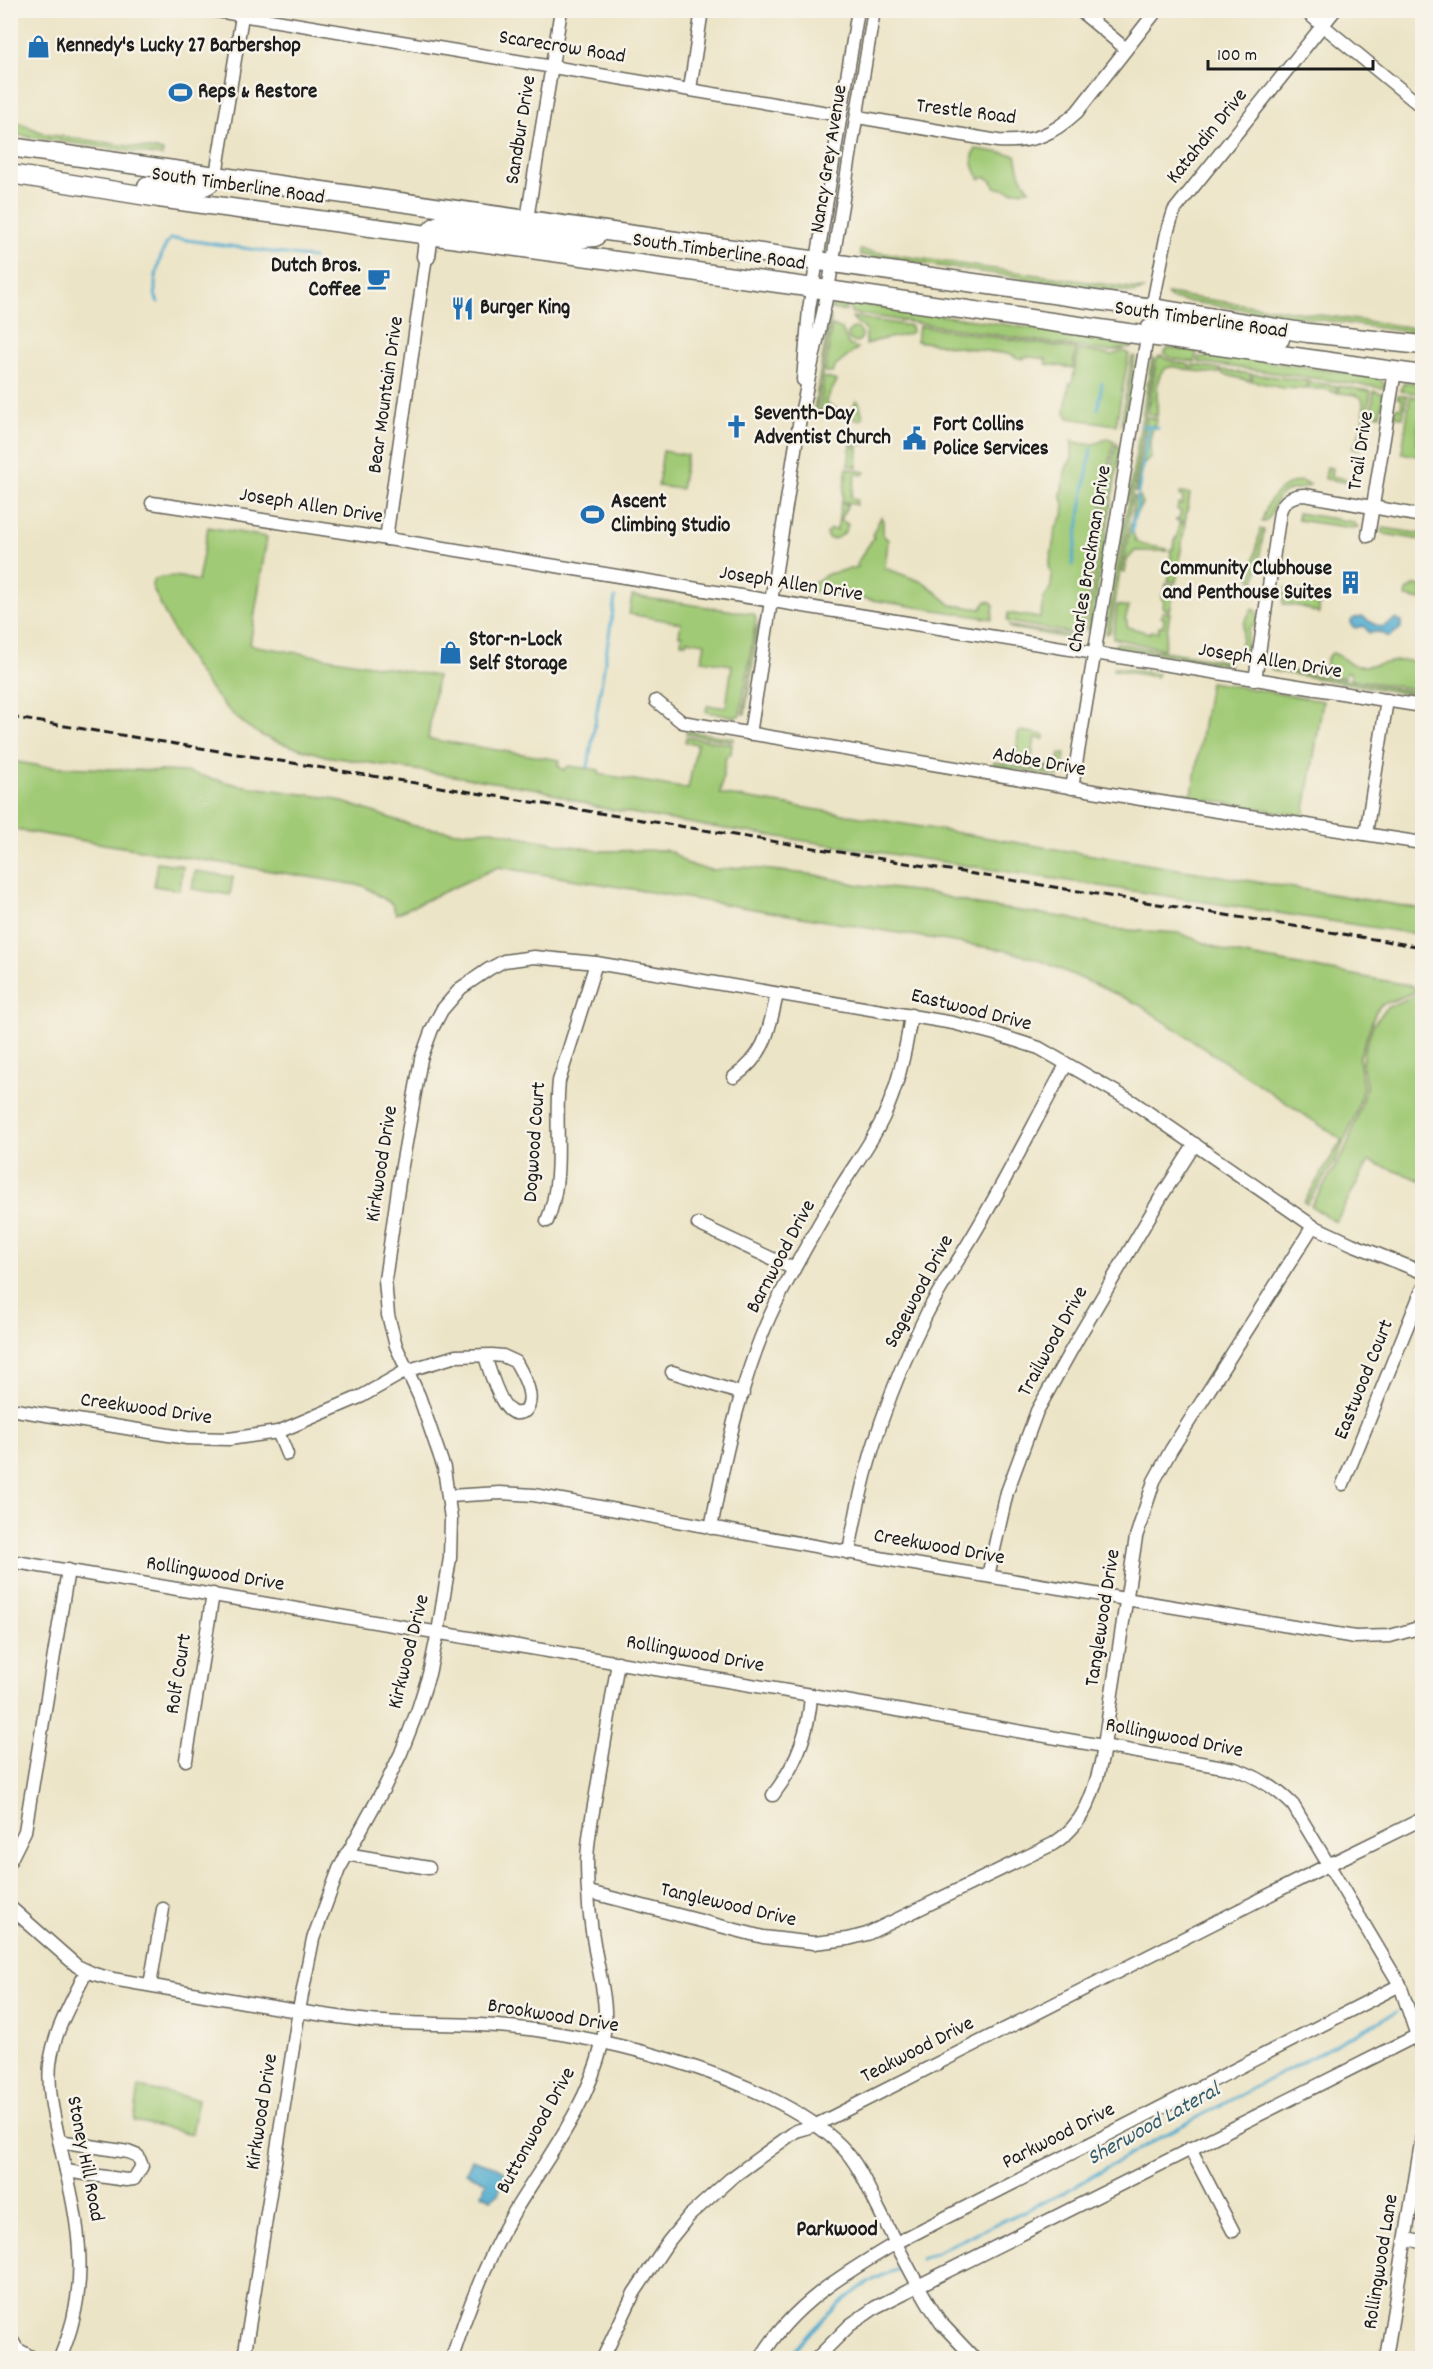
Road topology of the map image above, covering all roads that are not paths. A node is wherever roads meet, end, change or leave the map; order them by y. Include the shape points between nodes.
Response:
1 (211, 10) edge
2 (561, 10) edge
3 (702, 10) edge
4 (858, 10) edge
5 (874, 10) edge
6 (1080, 10) edge
7 (1157, 10) edge
8 (1304, 10) edge
9 (1335, 10) edge
10 (243, 13) edge
11 (1323, 26) junction
12 (1126, 49) junction
13 (552, 66) junction
14 (690, 88) junction
15 (1422, 107) edge
16 (840, 115) junction
17 (858, 117) junction
18 (10, 147) edge
19 (10, 159) edge
20 (98, 160) junction
21 (10, 174) edge
22 (216, 174) junction
23 (64, 182) junction
24 (527, 219) junction
25 (608, 233) junction
26 (429, 237) junction
27 (426, 256) joint
28 (825, 262) junction
29 (820, 289) junction
30 (1152, 308) junction
31 (1008, 317) junction
32 (1308, 333) junction
33 (1147, 337) junction
34 (1422, 345) edge
35 (1395, 371) junction
36 (1422, 375) edge
37 (152, 503) dead end
38 (1373, 508) junction
39 (1422, 516) edge
40 (1368, 536) dead end
41 (386, 538) junction
42 (771, 601) junction
43 (1095, 654) junction
44 (1255, 680) junction
45 (1387, 700) junction
46 (656, 701) dead end
47 (1422, 706) edge
48 (750, 734) junction
49 (1072, 788) junction
50 (1366, 834) junction
51 (1422, 843) edge
52 (596, 963) junction
53 (461, 988) joint
54 (777, 994) junction
55 (911, 1015) junction
56 (1066, 1065) junction
57 (734, 1077) dead end
58 (1195, 1144) junction
59 (547, 1221) dead end
60 (698, 1224) dead end
61 (1313, 1226) junction
62 (794, 1269) junction
63 (1422, 1272) edge
64 (1422, 1290) edge
65 (485, 1356) junction
66 (405, 1371) junction
67 (672, 1372) dead end
68 (743, 1394) junction
69 (10, 1409) edge
70 (278, 1432) junction
71 (287, 1454) dead end
72 (1343, 1484) dead end
73 (449, 1496) junction
74 (711, 1528) junction
75 (849, 1552) junction
76 (10, 1561) edge
77 (68, 1570) junction
78 (988, 1576) junction
79 (213, 1594) junction
80 (1126, 1599) junction
81 (1422, 1627) edge
82 (438, 1632) junction
83 (618, 1662) junction
84 (811, 1695) junction
85 (1104, 1746) junction
86 (186, 1760) dead end
87 (773, 1795) dead end
88 (1422, 1819) edge
89 (346, 1854) junction
90 (10, 1862) edge
91 (1328, 1865) junction
92 (429, 1868) dead end
93 (589, 1892) junction
94 (10, 1907) edge
95 (163, 1910) dead end
96 (86, 1971) junction
97 (150, 1985) junction
98 (1400, 1985) junction
99 (299, 2010) junction
100 (1418, 2035) junction
101 (603, 2043) junction
102 (1422, 2051) edge
103 (816, 2125) junction
104 (1422, 2137) edge
105 (60, 2141) junction
106 (1190, 2148) junction
107 (66, 2170) junction
108 (1233, 2231) dead end
109 (1406, 2239) junction
110 (1422, 2242) edge
111 (898, 2247) junction
112 (916, 2282) junction
113 (10, 2337) edge
114 (14, 2350) edge
115 (33, 2358) edge
116 (60, 2358) edge
117 (244, 2358) edge
118 (452, 2358) edge
119 (603, 2358) edge
120 (761, 2358) edge
121 (817, 2358) edge
122 (974, 2358) edge
123 (1386, 2358) edge

1 - 10 street, Scarecrow Road
2 - 13 street, Sandbur Drive
3 - 14 street
4 - 16 street, Nancy Grey Avenue
5 - 17 street, Nancy Grey Avenue
6 - 12 street
7 - 12 street, Trestle Road
8 - 11 street
9 - 11 street, Katahdin Drive
10 - 13 street, Scarecrow Road
10 - 22 street
11 - 15 street
11 - 30 street, Katahdin Drive via 1174,211
12 - 17 street, Trestle Road via 1077,112 1046,135 1030,140 998,141
13 - 14 street, Scarecrow Road
13 - 24 street, Sandbur Drive
14 - 16 street, Scarecrow Road
16 - 28 street, Nancy Grey Avenue
17 - 28 street, Nancy Grey Avenue
18 - 20 main road, South Timberline Road
19 - 20 main road via 52,163
20 - 22 main road, South Timberline Road
21 - 23 main road, South Timberline Road
22 - 23 main road via 201,188
22 - 24 main road, South Timberline Road
23 - 26 main road, South Timberline Road
24 - 25 main road, South Timberline Road
25 - 26 main road via 589,239 561,240 448,223 438,224
25 - 28 main road, South Timberline Road
26 - 27 main road
26 - 29 main road, South Timberline Road
27 - 41 street, Bear Mountain Drive
28 - 29 street, Nancy Grey Avenue
28 - 30 main road, South Timberline Road
29 - 31 main road, South Timberline Road
29 - 42 street, Nancy Grey Avenue
30 - 31 main road via 1145,320 1137,323 1059,312
30 - 32 main road, South Timberline Road
31 - 33 main road, South Timberline Road
32 - 33 main road via 1277,340 1158,326 1150,329
32 - 34 main road, South Timberline Road
33 - 35 main road, South Timberline Road
33 - 43 street, Charles Brockman Drive
35 - 36 main road, South Timberline Road
35 - 38 street, Trail Drive
37 - 41 street, Joseph Allen Drive
38 - 39 street
38 - 40 street, Trail Drive
38 - 44 street via 1294,496 1281,508
41 - 42 street, Joseph Allen Drive
42 - 43 street, Joseph Allen Drive
42 - 48 street, Nancy Grey Avenue
43 - 44 street, Joseph Allen Drive
43 - 49 street, Charles Brockman Drive
44 - 45 street, Joseph Allen Drive
45 - 47 street, Joseph Allen Drive
45 - 50 street
46 - 48 street, Adobe Drive via 682,722
48 - 49 street, Adobe Drive
49 - 50 street, Adobe Drive
50 - 51 street, Adobe Drive
52 - 53 street, Eastwood Drive via 534,957 504,961
52 - 54 street, Eastwood Drive
52 - 59 street, Dogwood Court via 559,1082 556,1186
53 - 66 street, Kirkwood Drive via 442,1010 421,1059 387,1262 388,1314
54 - 55 street, Eastwood Drive
54 - 57 street via 760,1051
55 - 56 street, Eastwood Drive via 1039,1048
55 - 62 street, Barnwood Drive via 904,1058 884,1117
56 - 58 street, Eastwood Drive via 1133,1102
56 - 75 street, Sagewood Drive via 926,1316 896,1380 863,1477
58 - 61 street, Eastwood Drive
58 - 78 street, Trailwood Drive via 1077,1338 1037,1412 1007,1492
60 - 62 street
61 - 63 street, Eastwood Drive
61 - 80 street, Tanglewood Drive via 1154,1481 1136,1537
62 - 68 street, Barnwood Drive via 776,1304
64 - 72 street, Eastwood Court
65 - 65 street, Creekwood Drive via 503,1356 516,1362 530,1395 525,1411 509,1410 503,1402
65 - 66 street, Creekwood Drive via 465,1354
66 - 70 street, Creekwood Drive via 362,1396
66 - 73 street, Kirkwood Drive via 434,1438
67 - 68 street
68 - 74 street, Barnwood Drive
69 - 70 street, Creekwood Drive via 188,1438 229,1439
70 - 71 street
73 - 74 street, Creekwood Drive via 517,1493
73 - 82 street, Kirkwood Drive via 450,1558
74 - 75 street, Creekwood Drive
75 - 78 street, Creekwood Drive
76 - 77 street, Rollingwood Drive
77 - 79 street, Rollingwood Drive
77 - 90 street via 25,1831
78 - 80 street, Creekwood Drive
79 - 82 street, Rollingwood Drive
79 - 86 street, Rolf Court
80 - 81 street, Creekwood Drive via 1355,1637 1390,1636
80 - 85 street, Tanglewood Drive
82 - 83 street, Rollingwood Drive
82 - 89 street, Kirkwood Drive via 429,1674 401,1753
83 - 84 street, Rollingwood Drive
83 - 93 street, Buttonwood Drive via 590,1828
84 - 85 street, Rollingwood Drive
84 - 87 street via 802,1744
85 - 91 street, Rollingwood Drive via 1235,1769 1259,1779 1293,1805
85 - 93 street, Tanglewood Drive via 1088,1806 1074,1828 1060,1839 883,1927 848,1939 814,1943 763,1937
88 - 91 street, Teakwood Drive
89 - 92 street
89 - 99 street, Kirkwood Drive via 313,1939
91 - 98 street
91 - 103 street, Teakwood Drive
93 - 101 street, Buttonwood Drive via 606,2006
94 - 96 street, Brookwood Drive
95 - 97 street
96 - 97 street, Brookwood Drive
96 - 105 street, Stoney Hill Road via 57,2032 50,2066
97 - 99 street, Brookwood Drive
98 - 100 street
98 - 111 street, Parkwood Drive
99 - 101 street, Brookwood Drive via 403,2024 524,2029
99 - 117 street, Kirkwood Drive
100 - 102 street
100 - 106 street
101 - 103 street, Brookwood Drive via 724,2076
101 - 118 street, Buttonwood Drive via 576,2110 493,2252
103 - 111 street, Brookwood Drive via 849,2156
103 - 119 street, Teakwood Drive via 796,2131 755,2160 689,2217 634,2293
104 - 109 street, Rollingwood Lane
105 - 107 street, Stoney Hill Road
105 - 107 street via 128,2152 138,2156 142,2166 134,2180
106 - 108 street
106 - 112 street
107 - 116 street, Stoney Hill Road via 76,2212 81,2270 78,2300
109 - 110 street
109 - 123 street, Rollingwood Lane
111 - 112 street, Brookwood Drive
111 - 120 street, Parkwood Drive via 823,2288 791,2318
112 - 121 street via 850,2325
112 - 122 street, Brookwood Drive via 941,2323
113 - 114 street
114 - 115 street

